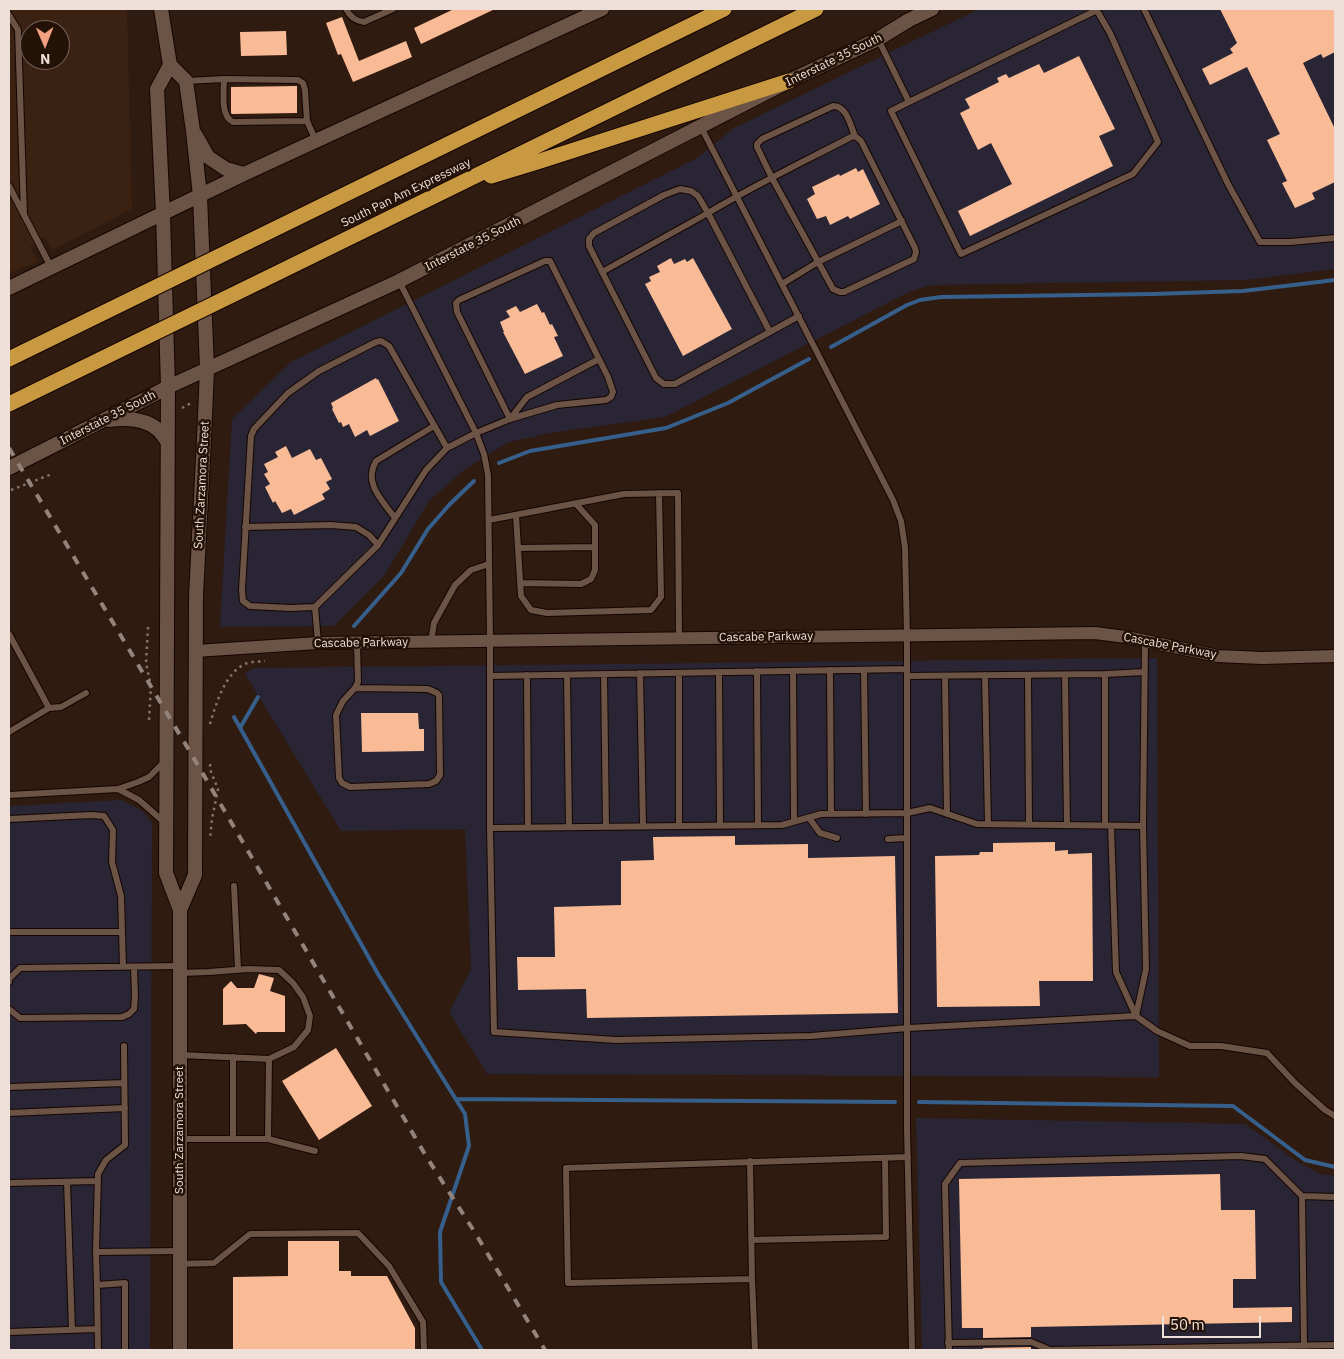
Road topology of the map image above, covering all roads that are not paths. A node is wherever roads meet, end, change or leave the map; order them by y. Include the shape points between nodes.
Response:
1 (161, 9) edge
2 (346, 9) edge
3 (393, 9) edge
4 (602, 9) edge
5 (724, 9) edge
6 (816, 9) edge
7 (932, 9) edge
8 (1096, 9) edge
9 (1144, 9) edge
10 (9, 15) edge
11 (878, 39) junction
12 (170, 65) junction
13 (224, 79) junction
14 (186, 81) junction
15 (789, 81) junction
16 (910, 102) junction
17 (307, 121) junction
18 (701, 127) junction
19 (193, 131) junction
20 (855, 136) junction
21 (316, 141) junction
22 (244, 174) junction
23 (772, 178) junction
24 (9, 186) edge
25 (451, 188) junction
26 (200, 196) junction
27 (737, 196) junction
28 (708, 213) junction
29 (163, 214) junction
30 (24, 215) junction
31 (902, 221) junction
32 (1335, 238) edge
33 (818, 262) junction
34 (51, 267) junction
35 (602, 272) junction
36 (399, 281) junction
37 (782, 284) junction
38 (9, 288) edge
39 (799, 316) junction
40 (770, 332) junction
41 (9, 358) edge
42 (599, 359) junction
43 (206, 369) junction
44 (168, 386) junction
45 (9, 404) edge
46 (510, 419) junction
47 (99, 422) junction
48 (434, 426) junction
49 (476, 433) junction
50 (167, 441) junction
51 (447, 448) junction
52 (9, 468) edge
53 (659, 493) junction
54 (576, 504) junction
55 (516, 516) junction
56 (395, 518) junction
57 (489, 520) junction
58 (246, 527) junction
59 (378, 545) junction
60 (595, 547) junction
61 (519, 548) junction
62 (489, 564) junction
63 (520, 583) junction
64 (315, 607) junction
65 (9, 634) edge
66 (906, 636) junction
67 (679, 639) junction
68 (490, 641) junction
69 (1145, 641) junction
70 (431, 642) junction
71 (318, 643) junction
72 (357, 643) junction
73 (195, 651) junction
74 (1335, 656) edge
75 (830, 670) junction
76 (864, 670) junction
77 (757, 671) junction
78 (793, 671) junction
79 (720, 672) junction
80 (907, 672) junction
81 (1145, 672) junction
82 (640, 673) junction
83 (679, 673) junction
84 (604, 674) junction
85 (1105, 674) junction
86 (526, 675) junction
87 (568, 675) junction
88 (985, 675) junction
89 (1028, 675) junction
90 (1065, 675) junction
91 (490, 676) junction
92 (945, 676) junction
93 (355, 688) junction
94 (86, 693) dead end
95 (49, 708) junction
96 (9, 732) edge
97 (166, 760) junction
98 (118, 789) junction
99 (9, 795) edge
100 (907, 813) junction
101 (832, 814) junction
102 (866, 814) junction
103 (947, 814) junction
104 (809, 818) junction
105 (9, 819) edge
106 (794, 821) junction
107 (166, 823) junction
108 (988, 824) junction
109 (720, 825) junction
110 (758, 825) junction
111 (1029, 825) junction
112 (1067, 825) junction
113 (1108, 825) junction
114 (643, 826) junction
115 (679, 826) junction
116 (1143, 826) junction
117 (569, 827) junction
118 (606, 827) junction
119 (490, 828) junction
120 (528, 828) junction
121 (837, 838) dead end
122 (907, 838) junction
123 (888, 839) dead end
124 (234, 886) dead end
125 (180, 910) junction
126 (9, 932) edge
127 (122, 932) junction
128 (123, 967) junction
129 (134, 967) junction
130 (238, 969) junction
131 (180, 970) junction
132 (9, 982) edge
133 (9, 1009) edge
134 (1136, 1016) junction
135 (908, 1028) junction
136 (124, 1046) dead end
137 (180, 1055) junction
138 (233, 1057) junction
139 (269, 1059) junction
140 (124, 1083) junction
141 (9, 1087) edge
142 (125, 1108) junction
143 (9, 1113) edge
144 (1335, 1116) edge
145 (180, 1139) junction
146 (233, 1139) junction
147 (268, 1139) junction
148 (315, 1151) dead end
149 (908, 1157) junction
150 (885, 1158) junction
151 (750, 1162) junction
152 (98, 1181) junction
153 (67, 1182) junction
154 (9, 1183) edge
155 (1302, 1196) junction
156 (1335, 1197) edge
157 (751, 1240) junction
158 (96, 1252) junction
159 (180, 1257) junction
160 (752, 1280) junction
161 (97, 1285) junction
162 (97, 1329) junction
163 (72, 1330) junction
164 (9, 1332) edge
165 (948, 1343) junction
166 (1335, 1345) edge
167 (1304, 1346) junction
168 (1257, 1348) edge
169 (1103, 1349) edge
170 (98, 1350) edge
171 (125, 1350) edge
172 (180, 1350) edge
173 (424, 1350) edge
174 (755, 1350) edge
175 (912, 1350) edge
176 (949, 1350) edge
177 (1050, 1350) edge

1 - 12 main road
2 - 3 lane via 353,19 364,22
4 - 21 main road
5 - 41 highway, South Pan Am Expressway, bridge
6 - 25 highway, South Pan Am Expressway
7 - 11 main road, Interstate 35 South
8 - 16 lane
8 - 16 lane via 1110,32 1158,142 1133,174 961,254 891,111
9 - 32 lane via 1228,184 1260,242
10 - 30 lane via 18,30
11 - 15 main road, Interstate 35 South
11 - 16 lane
12 - 14 main road
12 - 29 main road, South Zarzamora Street via 157,88
13 - 14 lane
13 - 17 lane via 298,80 305,90
13 - 17 lane via 224,110 229,120
14 - 19 main road, South Zarzamora Street
15 - 18 main road, Interstate 35 South
15 - 25 highway
17 - 21 lane
18 - 27 lane
18 - 36 main road, Interstate 35 South
19 - 22 main road via 208,157 226,169
19 - 26 main road, South Zarzamora Street
20 - 23 lane
20 - 23 lane via 844,109 833,106 762,139 757,147
20 - 31 lane via 861,140
21 - 22 main road
22 - 26 main road
23 - 27 lane
23 - 33 lane
24 - 30 lane
25 - 45 highway, South Pan Am Expressway, bridge
26 - 29 main road
26 - 43 main road, South Zarzamora Street
27 - 28 lane
27 - 37 lane
28 - 35 lane
28 - 35 lane via 698,196 680,189 594,233 589,239 589,246
28 - 40 lane
29 - 34 main road
29 - 44 main road, South Zarzamora Street
30 - 34 lane
31 - 33 lane
31 - 33 lane via 916,248 914,259 844,292 833,288
33 - 37 lane
34 - 38 main road
35 - 40 lane via 656,378 664,384 675,384
36 - 43 main road, Interstate 35 South
36 - 49 lane
37 - 39 lane
39 - 40 lane
39 - 66 lane via 901,521 905,547
42 - 46 lane via 527,397
42 - 46 lane via 614,392 611,397 557,405
42 - 46 lane via 550,261 459,300 457,312
43 - 44 main road, Interstate 35 South
43 - 73 main road, South Zarzamora Street
44 - 47 main road, Interstate 35 South
44 - 50 main road, South Zarzamora Street
46 - 49 lane
47 - 50 main road via 123,418 142,421 156,428
47 - 52 main road, Interstate 35 South
48 - 51 lane
48 - 56 lane via 376,461 371,469 374,488
48 - 58 lane via 389,346 382,341 319,371 288,393 254,429
49 - 51 lane
49 - 57 lane via 488,475
50 - 97 main road, South Zarzamora Street
51 - 56 lane via 426,470
53 - 54 lane via 624,494
53 - 63 lane via 661,597 651,610 547,613 531,610 520,596
53 - 67 lane via 678,493
54 - 55 lane
54 - 60 lane via 595,525
55 - 57 lane
55 - 61 lane
56 - 59 lane
57 - 62 lane
58 - 59 lane via 331,525 356,528
58 - 64 lane via 243,601 250,606
59 - 64 lane
60 - 61 lane
60 - 63 lane via 592,579 581,584
61 - 63 lane
62 - 68 lane
62 - 70 lane via 471,570 455,585 434,623
64 - 71 lane
65 - 95 lane
66 - 67 street, Cascabe Parkway
66 - 69 street, Cascabe Parkway via 1096,633
66 - 80 lane
67 - 68 street, Cascabe Parkway
68 - 70 street, Cascabe Parkway
68 - 91 lane
69 - 74 street, Cascabe Parkway via 1218,656
69 - 81 lane
70 - 72 street, Cascabe Parkway
71 - 72 street, Cascabe Parkway
71 - 73 street, Cascabe Parkway
72 - 93 lane via 358,682
73 - 125 main road, South Zarzamora Street via 196,875
75 - 76 lane
75 - 78 lane
75 - 101 lane
76 - 80 lane
76 - 102 lane
77 - 78 lane
77 - 79 lane
77 - 110 lane
78 - 106 lane
79 - 83 lane
79 - 109 lane
80 - 92 lane
80 - 100 lane
81 - 85 lane
81 - 116 lane
82 - 83 lane
82 - 84 lane
82 - 114 lane
83 - 115 lane
84 - 87 lane
84 - 118 lane
85 - 90 lane
85 - 113 lane
86 - 87 lane
86 - 91 lane
86 - 120 lane
87 - 117 lane
88 - 89 lane
88 - 92 lane
88 - 108 lane
89 - 90 lane
89 - 111 lane
90 - 112 lane
91 - 119 lane
92 - 103 lane
93 - 93 lane via 336,715 339,778 342,783 350,787 429,784 436,781 440,775 439,695 428,689
94 - 95 lane via 61,707
95 - 96 lane
97 - 98 lane via 149,777
97 - 107 main road, South Zarzamora Street
98 - 99 lane
98 - 107 lane via 139,800
100 - 102 lane
100 - 103 lane via 930,808
100 - 122 lane
101 - 102 lane
101 - 104 lane
103 - 108 lane via 977,824
104 - 106 lane
104 - 121 lane via 820,834
105 - 127 lane via 104,816 113,830 112,862 121,896
106 - 110 lane
107 - 125 main road, South Zarzamora Street via 166,873
108 - 111 lane
109 - 110 lane
109 - 115 lane
111 - 112 lane
112 - 113 lane
113 - 116 lane
113 - 134 lane via 1116,972
114 - 115 lane
114 - 118 lane
116 - 134 lane via 1146,970
117 - 118 lane
117 - 120 lane
119 - 120 lane
119 - 135 lane via 494,1032 616,1040 811,1036
122 - 123 lane
122 - 135 lane
124 - 130 lane
125 - 131 main road, South Zarzamora Street
126 - 127 lane
127 - 128 lane
128 - 129 lane
128 - 132 lane via 20,968
129 - 131 lane
129 - 133 lane via 134,1008 122,1017 20,1018
130 - 131 lane
130 - 139 lane via 279,970 303,997 310,1016 308,1030 294,1048
131 - 137 main road, South Zarzamora Street
134 - 135 lane
134 - 144 lane via 1157,1031 1190,1046 1221,1046 1267,1053 1295,1083
135 - 149 lane
136 - 140 lane
137 - 138 lane
137 - 145 main road, South Zarzamora Street
138 - 139 lane
138 - 146 lane
139 - 147 lane
140 - 141 lane
140 - 142 lane
142 - 143 lane
142 - 152 lane via 126,1145 106,1160
145 - 146 lane
145 - 159 main road, South Zarzamora Street
146 - 147 lane
147 - 148 lane
149 - 150 lane
149 - 175 lane
150 - 151 lane
150 - 157 lane via 886,1237
151 - 157 lane
151 - 160 lane via 566,1168 566,1177 568,1283
152 - 153 lane
152 - 158 lane
153 - 154 lane
153 - 163 lane
155 - 156 lane
155 - 165 lane via 1265,1159 1241,1156 960,1163 945,1184
155 - 167 lane
157 - 160 lane
158 - 159 lane
158 - 161 lane
159 - 172 main road, South Zarzamora Street
159 - 173 lane via 214,1263 250,1234 358,1233 389,1266 423,1322
160 - 174 lane
161 - 162 lane
161 - 171 lane via 125,1284
162 - 163 lane
162 - 170 lane
163 - 164 lane
165 - 176 lane
165 - 177 lane via 1031,1342
166 - 167 lane
167 - 168 lane
168 - 169 lane
169 - 177 lane

